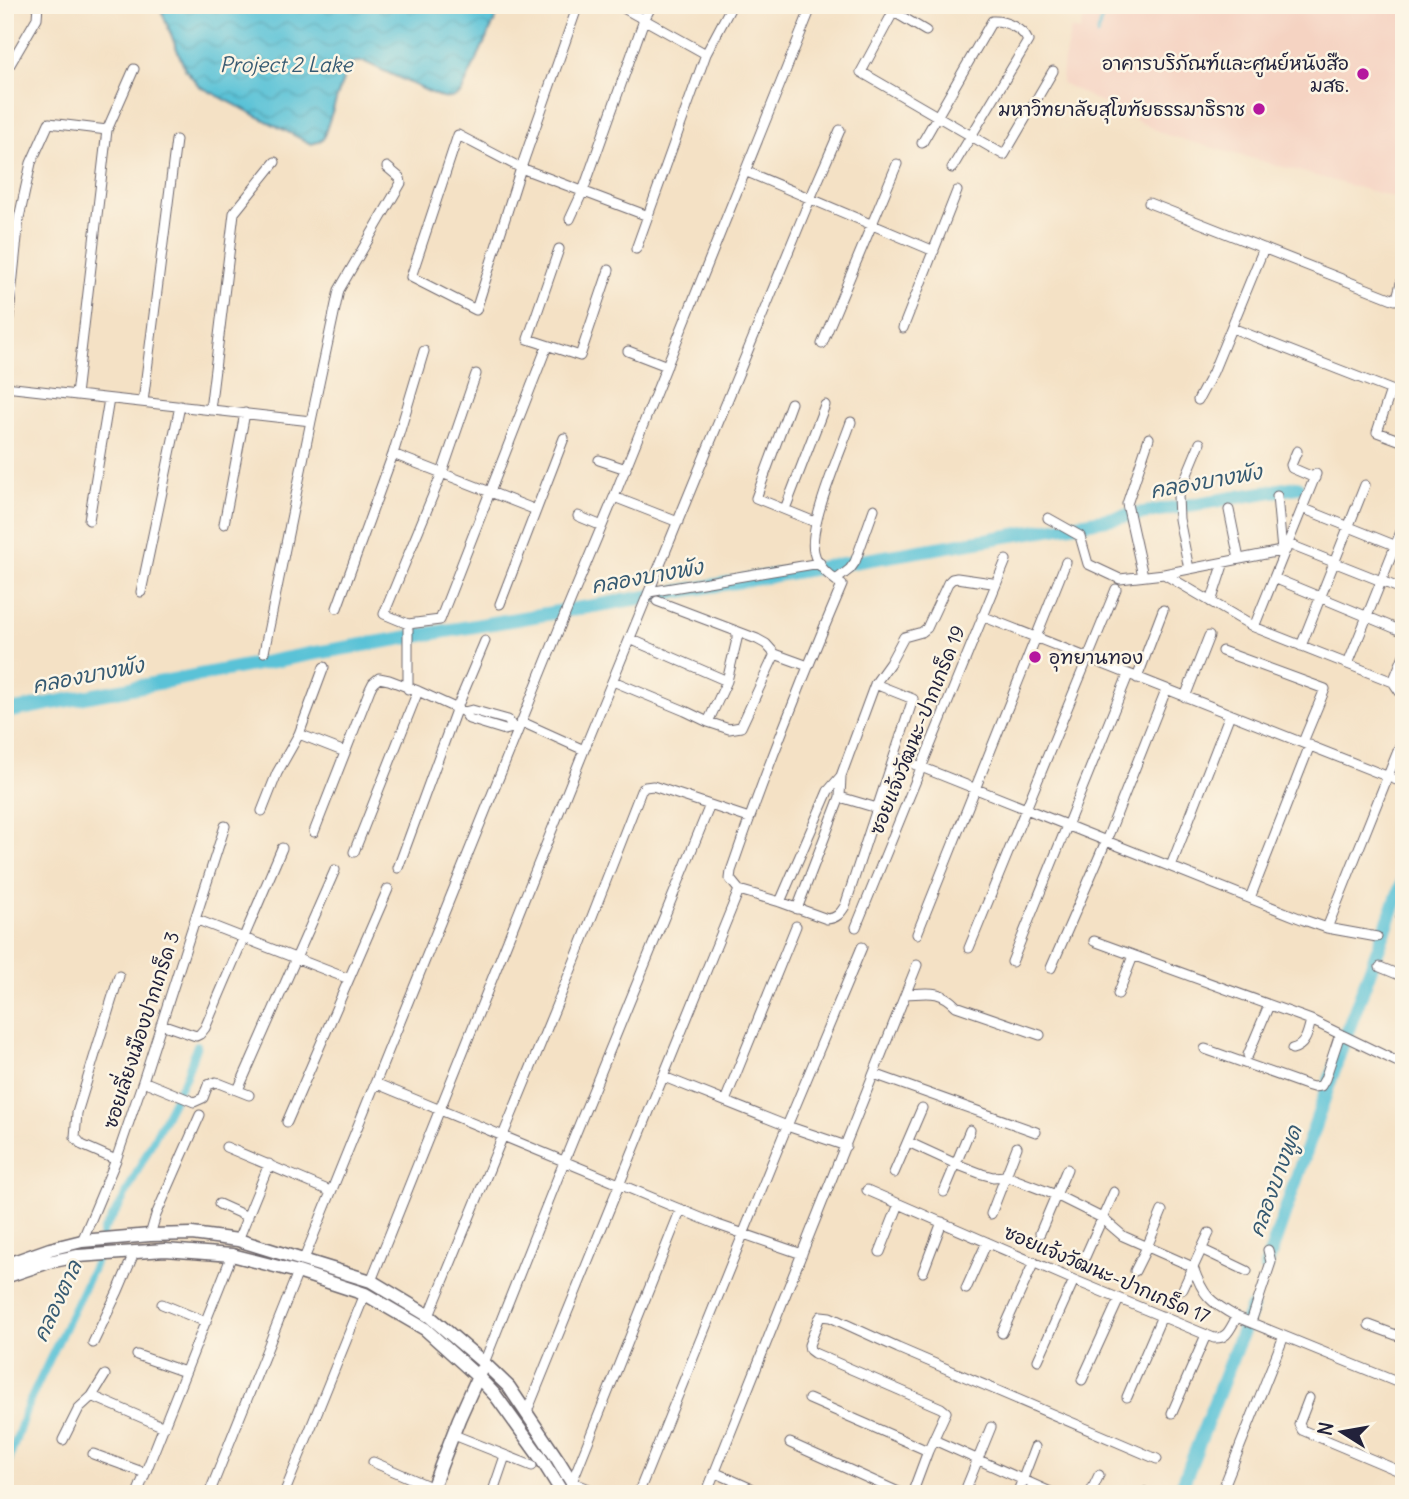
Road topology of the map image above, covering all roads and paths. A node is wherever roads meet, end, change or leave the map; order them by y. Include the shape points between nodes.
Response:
1 (38, 5) edge
2 (578, 5) edge
3 (618, 5) edge
4 (652, 5) edge
5 (732, 5) edge
6 (812, 5) edge
7 (896, 9) edge
8 (644, 20) junction
9 (926, 30) dead end
10 (706, 54) junction
11 (134, 69) dead end
12 (1053, 71) dead end
13 (5, 73) edge
14 (937, 117) junction
15 (107, 130) junction
16 (840, 130) dead end
17 (970, 136) junction
18 (176, 140) dead end
19 (922, 143) dead end
20 (275, 162) dead end
21 (897, 164) dead end
22 (387, 167) dead end
23 (952, 167) dead end
24 (521, 168) junction
25 (745, 171) junction
26 (583, 191) junction
27 (957, 191) dead end
28 (810, 199) junction
29 (1149, 203) dead end
30 (648, 216) junction
31 (570, 219) dead end
32 (871, 224) junction
33 (1264, 248) junction
34 (559, 249) dead end
35 (636, 249) dead end
36 (934, 251) junction
37 (609, 270) dead end
38 (1404, 282) edge
39 (1232, 327) junction
40 (903, 328) dead end
41 (822, 344) dead end
42 (547, 346) junction
43 (424, 351) dead end
44 (628, 351) dead end
45 (5, 355) edge
46 (667, 366) junction
47 (475, 374) dead end
48 (5, 387) edge
49 (1391, 390) junction
50 (76, 395) junction
51 (1404, 395) edge
52 (109, 399) junction
53 (1198, 400) dead end
54 (143, 402) junction
55 (790, 403) dead end
56 (825, 405) dead end
57 (180, 406) junction
58 (210, 410) junction
59 (245, 414) junction
60 (310, 421) junction
61 (851, 422) dead end
62 (564, 438) dead end
63 (1149, 438) dead end
64 (1404, 442) edge
65 (1200, 443) dead end
66 (1297, 452) dead end
67 (393, 454) junction
68 (599, 460) dead end
69 (626, 469) junction
70 (442, 472) junction
71 (1365, 485) dead end
72 (491, 492) junction
73 (1276, 496) dead end
74 (614, 497) junction
75 (1303, 508) junction
76 (785, 509) junction
77 (874, 509) dead end
78 (536, 510) junction
79 (1229, 510) dead end
80 (578, 516) dead end
81 (1048, 518) dead end
82 (89, 520) dead end
83 (678, 522) junction
84 (815, 522) junction
85 (224, 524) dead end
86 (1404, 524) edge
87 (602, 526) junction
88 (1348, 527) junction
89 (1399, 547) edge
90 (1285, 548) junction
91 (1239, 559) junction
92 (1006, 560) dead end
93 (1066, 562) dead end
94 (1224, 562) junction
95 (1334, 562) junction
96 (820, 564) junction
97 (1189, 569) junction
98 (1164, 574) junction
99 (1143, 576) junction
100 (1274, 578) junction
101 (836, 580) junction
102 (1381, 581) junction
103 (992, 583) dead end
104 (1116, 589) dead end
105 (1404, 590) edge
106 (141, 592) dead end
107 (649, 592) junction
108 (1320, 597) junction
109 (657, 601) dead end
110 (1211, 602) junction
111 (500, 604) dead end
112 (337, 608) dead end
113 (1163, 610) dead end
114 (982, 616) junction
115 (1367, 617) junction
116 (408, 624) junction
117 (1254, 627) junction
118 (1404, 632) edge
119 (737, 633) junction
120 (1209, 636) dead end
121 (1035, 638) junction
122 (630, 639) junction
123 (485, 641) dead end
124 (1301, 646) junction
125 (1222, 651) dead end
126 (264, 652) dead end
127 (775, 653) junction
128 (1404, 655) edge
129 (1087, 659) junction
130 (1348, 664) junction
131 (808, 666) junction
132 (324, 667) dead end
133 (1132, 677) junction
134 (612, 681) junction
135 (727, 681) junction
136 (1393, 682) junction
137 (875, 684) junction
138 (413, 690) junction
139 (1166, 690) junction
140 (1185, 697) junction
141 (1404, 698) edge
142 (460, 711) junction
143 (1230, 714) junction
144 (708, 722) junction
145 (517, 727) junction
146 (299, 734) junction
147 (1404, 736) edge
148 (1307, 744) junction
149 (584, 750) junction
150 (345, 752) junction
151 (901, 760) dead end
152 (922, 767) junction
153 (841, 776) junction
154 (1388, 776) junction
155 (1404, 783) edge
156 (974, 789) junction
157 (840, 797) junction
158 (710, 805) junction
159 (877, 808) junction
160 (1026, 809) junction
161 (262, 811) dead end
162 (749, 818) junction
163 (225, 826) dead end
164 (1066, 826) junction
165 (314, 832) dead end
166 (1106, 841) junction
167 (282, 848) dead end
168 (354, 852) dead end
169 (1171, 866) junction
170 (398, 868) dead end
171 (335, 870) dead end
172 (388, 889) dead end
173 (739, 890) junction
174 (1250, 898) junction
175 (780, 902) junction
176 (797, 909) junction
177 (195, 919) junction
178 (796, 926) dead end
179 (856, 927) dead end
180 (1327, 928) junction
181 (917, 934) dead end
182 (1377, 937) dead end
183 (244, 939) junction
184 (1094, 941) dead end
185 (862, 947) dead end
186 (969, 948) dead end
187 (1133, 956) junction
188 (296, 958) junction
189 (1012, 962) dead end
190 (917, 965) dead end
191 (1380, 967) dead end
192 (1051, 968) dead end
193 (119, 976) dead end
194 (1404, 977) edge
195 (349, 979) junction
196 (906, 994) junction
197 (1118, 994) dead end
198 (1269, 1005) junction
199 (1311, 1020) junction
200 (161, 1024) junction
201 (1040, 1035) dead end
202 (1345, 1036) junction
203 (1205, 1049) dead end
204 (1292, 1049) dead end
205 (1248, 1055) dead end
206 (1404, 1065) edge
207 (874, 1074) junction
208 (664, 1077) junction
209 (143, 1081) junction
210 (375, 1083) junction
211 (238, 1090) junction
212 (249, 1094) dead end
213 (725, 1101) junction
214 (922, 1108) dead end
215 (439, 1110) junction
216 (200, 1115) dead end
217 (287, 1122) dead end
218 (787, 1126) junction
219 (970, 1130) dead end
220 (1036, 1132) dead end
221 (503, 1137) junction
222 (908, 1142) junction
223 (846, 1146) junction
224 (226, 1147) dead end
225 (1017, 1147) dead end
226 (116, 1160) junction
227 (564, 1162) junction
228 (269, 1164) junction
229 (956, 1164) junction
230 (1067, 1169) dead end
231 (894, 1172) dead end
232 (1006, 1177) junction
233 (621, 1184) junction
234 (867, 1190) dead end
235 (330, 1191) junction
236 (944, 1192) dead end
237 (1114, 1192) dead end
238 (1056, 1195) junction
239 (219, 1204) dead end
240 (899, 1204) junction
241 (681, 1209) junction
242 (1161, 1211) dead end
243 (991, 1214) dead end
244 (248, 1217) junction
245 (1102, 1218) junction
246 (942, 1222) junction
247 (1040, 1233) dead end
248 (1209, 1233) dead end
249 (150, 1235) junction
250 (744, 1235) junction
251 (238, 1240) junction
252 (82, 1241) junction
253 (987, 1242) junction
254 (1147, 1247) junction
255 (1201, 1249) junction
256 (1268, 1250) dead end
257 (135, 1251) junction
258 (880, 1252) dead end
259 (802, 1254) junction
260 (232, 1255) junction
261 (1085, 1257) dead end
262 (1034, 1262) junction
263 (5, 1265) edge
264 (301, 1266) junction
265 (1193, 1267) junction
266 (1135, 1270) dead end
267 (1247, 1271) dead end
268 (923, 1272) dead end
269 (5, 1277) edge
270 (1074, 1280) junction
271 (371, 1281) junction
272 (966, 1289) dead end
273 (1184, 1289) dead end
274 (365, 1294) junction
275 (1119, 1299) junction
276 (162, 1304) dead end
277 (429, 1316) junction
278 (1162, 1317) junction
279 (1245, 1320) junction
280 (206, 1322) junction
281 (1369, 1325) dead end
282 (1002, 1333) dead end
283 (1206, 1335) junction
284 (1284, 1336) junction
285 (1404, 1338) edge
286 (93, 1343) dead end
287 (137, 1355) dead end
288 (1038, 1360) dead end
289 (484, 1363) junction
290 (186, 1372) junction
291 (105, 1375) dead end
292 (478, 1377) junction
293 (1082, 1380) dead end
294 (1404, 1385) edge
295 (92, 1396) junction
296 (1127, 1397) dead end
297 (1309, 1398) dead end
298 (809, 1399) dead end
299 (1172, 1413) dead end
300 (526, 1414) junction
301 (164, 1427) junction
302 (991, 1427) dead end
303 (454, 1435) junction
304 (63, 1440) dead end
305 (934, 1440) junction
306 (790, 1443) dead end
307 (1035, 1447) dead end
308 (928, 1451) junction
309 (93, 1454) dead end
310 (506, 1456) junction
311 (1157, 1459) dead end
312 (978, 1460) junction
313 (373, 1462) dead end
314 (532, 1466) dead end
315 (714, 1472) junction
316 (145, 1473) junction
317 (1404, 1473) edge
318 (1098, 1475) dead end
319 (1023, 1480) junction
320 (572, 1482) junction
321 (967, 1486) dead end
322 (750, 1488) dead end
323 (431, 1491) edge
324 (137, 1494) edge
325 (209, 1494) edge
326 (284, 1494) edge
327 (492, 1494) edge
328 (563, 1494) edge
329 (579, 1494) edge
330 (601, 1494) edge
331 (638, 1494) edge
332 (706, 1494) edge
333 (903, 1494) edge
334 (912, 1494) edge
335 (1017, 1494) edge
336 (1055, 1494) edge
337 (1090, 1494) edge
338 (1221, 1494) edge

1 - 13 street via 37,18
2 - 24 street
3 - 8 street
4 - 8 street
5 - 10 street
6 - 25 street
7 - 9 street
7 - 14 street via 861,72
8 - 10 street
8 - 26 street
10 - 30 street
11 - 15 street
12 - 17 street via 1004,155
14 - 17 street
14 - 17 street via 992,21 1014,27 1028,41
14 - 19 street
15 - 45 street via 49,123 31,163 19,218
15 - 50 street
16 - 28 street
17 - 23 street
18 - 54 street
20 - 58 street via 234,213
21 - 32 street
22 - 60 street via 401,183 339,290
24 - 24 street via 458,135 411,277 476,310
24 - 26 street
25 - 28 street
25 - 46 street
26 - 30 street
26 - 31 street
27 - 36 street
28 - 32 street
28 - 83 street
29 - 33 street
30 - 35 street
32 - 36 street
32 - 41 street
33 - 38 street via 1395,300
33 - 39 street
34 - 42 street via 528,339
36 - 40 street
37 - 42 street via 580,356
39 - 49 street
39 - 53 street
42 - 72 street
43 - 67 street
44 - 46 street
46 - 69 street
47 - 70 street
48 - 50 street
49 - 51 street
49 - 64 street via 1377,432
50 - 52 street
52 - 54 street
52 - 82 street
54 - 57 street
55 - 76 street via 756,498
56 - 76 street
57 - 58 street
57 - 106 street
58 - 59 street
59 - 60 street
59 - 85 street
60 - 126 street
61 - 84 street
62 - 78 street
63 - 99 street via 1127,504
65 - 97 street via 1178,496
66 - 75 street via 1292,468 1315,476
67 - 70 street
67 - 112 street
68 - 69 street
69 - 74 street
70 - 72 street
70 - 116 street via 384,614
71 - 88 street
72 - 78 street
72 - 116 street via 440,620
73 - 90 street
74 - 83 street
74 - 87 street
75 - 88 street
75 - 90 street
76 - 84 street
77 - 101 street via 856,560
78 - 111 street
79 - 91 street
80 - 87 street
81 - 99 street via 1080,536 1087,564 1120,579
83 - 107 street
84 - 96 street via 814,553
86 - 89 street
87 - 145 street
88 - 89 street
88 - 95 street
89 - 102 street
90 - 91 street
90 - 95 street
90 - 100 street
91 - 94 street
92 - 114 street
93 - 121 street
94 - 97 street
94 - 110 street
95 - 102 street
95 - 108 street
96 - 101 street
96 - 107 street
97 - 98 street
98 - 99 street
98 - 110 street
100 - 108 street
100 - 117 street
101 - 131 street via 842,585
102 - 105 street
102 - 115 street
103 - 137 street via 951,579 927,628 904,637
104 - 129 street
107 - 122 street
108 - 115 street
108 - 124 street
109 - 119 street
110 - 117 street
113 - 133 street
114 - 121 street, ซอยแจ้งวัฒนะ-ปากเกร็ด 19
114 - 152 street, ซอยแจ้งวัฒนะ-ปากเกร็ด 19
115 - 118 street
115 - 130 street
116 - 138 street
117 - 124 street
119 - 127 street via 766,644
119 - 135 street
120 - 140 street
121 - 129 street, ซอยแจ้งวัฒนะ-ปากเกร็ด 19
121 - 156 street
122 - 134 street
122 - 135 street
123 - 142 street
124 - 130 street
125 - 148 street via 1325,689
127 - 131 street
127 - 144 street via 741,727 729,729
128 - 136 street
129 - 133 street, ซอยแจ้งวัฒนะ-ปากเกร็ด 19
129 - 160 street
130 - 136 street
131 - 162 street
132 - 146 street
133 - 139 street, ซอยแจ้งวัฒนะ-ปากเกร็ด 19
133 - 164 street
134 - 144 street
134 - 149 street
135 - 144 street
136 - 141 street
137 - 153 street
137 - 159 street via 913,699
138 - 142 street
138 - 150 street via 379,678 373,683
138 - 168 street
139 - 140 street, ซอยแจ้งวัฒนะ-ปากเกร็ด 19
139 - 166 street
140 - 143 street, ซอยแจ้งวัฒนะ-ปากเกร็ด 19
142 - 145 street via 508,720
142 - 170 street
143 - 148 street, ซอยแจ้งวัฒนะ-ปากเกร็ด 19
143 - 169 street
145 - 149 street
145 - 210 street
146 - 150 street
146 - 161 street
147 - 154 street
148 - 154 street, ซอยแจ้งวัฒนะ-ปากเกร็ด 19
148 - 174 street
149 - 215 street
150 - 165 street
151 - 152 street
152 - 156 street
152 - 179 street, ซอยแจ้งวัฒนะ-ปากเกร็ด 19
153 - 157 street
153 - 175 street via 828,791
154 - 155 street, ซอยแจ้งวัฒนะ-ปากเกร็ด 19
154 - 180 street
156 - 160 street
156 - 181 street
157 - 159 street
157 - 176 street
158 - 162 street
158 - 221 street via 653,786 641,791
158 - 227 street
159 - 176 street via 840,914 827,919
160 - 164 street
160 - 186 street
162 - 173 street via 731,871 730,879
163 - 177 street, ซอยเลี่ยงเมืองปากเกร็ด 3
164 - 166 street
164 - 189 street
166 - 169 street
166 - 192 street
167 - 183 street
169 - 174 street
171 - 188 street
172 - 195 street
173 - 175 street
173 - 208 street
174 - 180 street
175 - 176 street
177 - 183 street
177 - 200 street, ซอยเลี่ยงเมืองปากเกร็ด 3
178 - 213 street
180 - 182 street
183 - 188 street
183 - 200 street via 201,1034
184 - 187 street
185 - 218 street
187 - 197 street
187 - 198 street
188 - 195 street
188 - 211 street
190 - 196 street
191 - 194 street
193 - 226 street via 77,1113 75,1138
195 - 217 street
196 - 201 street via 936,992 956,1006
196 - 207 street
198 - 199 street
198 - 205 street
199 - 202 street
199 - 204 street via 1301,1046
200 - 209 street, ซอยเลี่ยงเมืองปากเกร็ด 3
202 - 203 street via 1317,1087
202 - 206 street
207 - 220 street
207 - 223 street
208 - 213 street
208 - 233 street
209 - 211 street via 194,1101 203,1098 213,1083
209 - 226 street, ซอยเลี่ยงเมืองปากเกร็ด 3
210 - 215 street
210 - 235 street
211 - 212 street
213 - 218 street
214 - 222 street
215 - 221 street
215 - 271 street
216 - 249 street
218 - 223 street
218 - 250 street
219 - 229 street
221 - 227 street
221 - 277 street
222 - 229 street
222 - 231 street
223 - 259 street
224 - 228 street
225 - 232 street
226 - 252 street, ซอยเลี่ยงเมืองปากเกร็ด 3
227 - 233 street
227 - 289 street
228 - 235 street
228 - 244 street
229 - 232 street
229 - 236 street
230 - 238 street
232 - 238 street
232 - 243 street
233 - 241 street
233 - 300 street
234 - 240 street, ซอยแจ้งวัฒนะ-ปากเกร็ด 17
235 - 264 street
237 - 245 street
238 - 245 street
238 - 247 street
239 - 244 street
240 - 246 street, ซอยแจ้งวัฒนะ-ปากเกร็ด 17
240 - 258 street
241 - 250 street
241 - 320 street
242 - 254 street
244 - 251 street
245 - 254 street via 1123,1236
245 - 261 street
246 - 253 street, ซอยแจ้งวัฒนะ-ปากเกร็ด 17
246 - 268 street
248 - 255 street
249 - 251 main road
249 - 252 main road
250 - 259 street
250 - 331 street
251 - 264 main road
252 - 263 main road
253 - 262 street, ซอยแจ้งวัฒนะ-ปากเกร็ด 17
253 - 272 street
254 - 265 street
254 - 266 street
255 - 265 street
255 - 267 street
256 - 279 street via 1272,1262
257 - 260 main road
257 - 269 main road via 78,1256
257 - 286 street
259 - 315 street
260 - 264 main road
260 - 280 street
262 - 270 street, ซอยแจ้งวัฒนะ-ปากเกร็ด 17
262 - 282 street
264 - 271 main road
264 - 274 main road
264 - 325 street
265 - 273 street
265 - 279 street via 1200,1287 1216,1305
270 - 275 street, ซอยแจ้งวัฒนะ-ปากเกร็ด 17
270 - 288 street
271 - 277 main road
274 - 292 main road via 425,1329
274 - 326 street
275 - 278 street, ซอยแจ้งวัฒนะ-ปากเกร็ด 17
275 - 293 street
276 - 280 street
277 - 289 main road
278 - 283 street, ซอยแจ้งวัฒนะ-ปากเกร็ด 17
278 - 296 street
279 - 283 street, ซอยแจ้งวัฒนะ-ปากเกร็ด 17 via 1222,1338
279 - 284 street
280 - 290 street
281 - 285 street
283 - 299 street
284 - 294 street
284 - 338 street
287 - 290 street
289 - 292 main road
289 - 300 main road via 509,1387
290 - 301 street
291 - 295 street
292 - 303 main road
292 - 328 main road
295 - 301 street
295 - 304 street via 79,1408
297 - 317 street via 1299,1424 1302,1430
298 - 308 street
300 - 320 main road
301 - 316 street
302 - 312 street
303 - 310 street
303 - 323 main road
305 - 308 street
305 - 311 street via 946,1412 941,1408 810,1350 821,1316
305 - 312 street
306 - 333 street
307 - 319 street
308 - 334 street
309 - 316 street
310 - 314 street
310 - 327 street
312 - 319 street
312 - 321 street
313 - 323 street
315 - 322 street
315 - 332 street
316 - 324 street
318 - 337 street
319 - 335 street
319 - 336 street
320 - 329 main road
320 - 330 street

